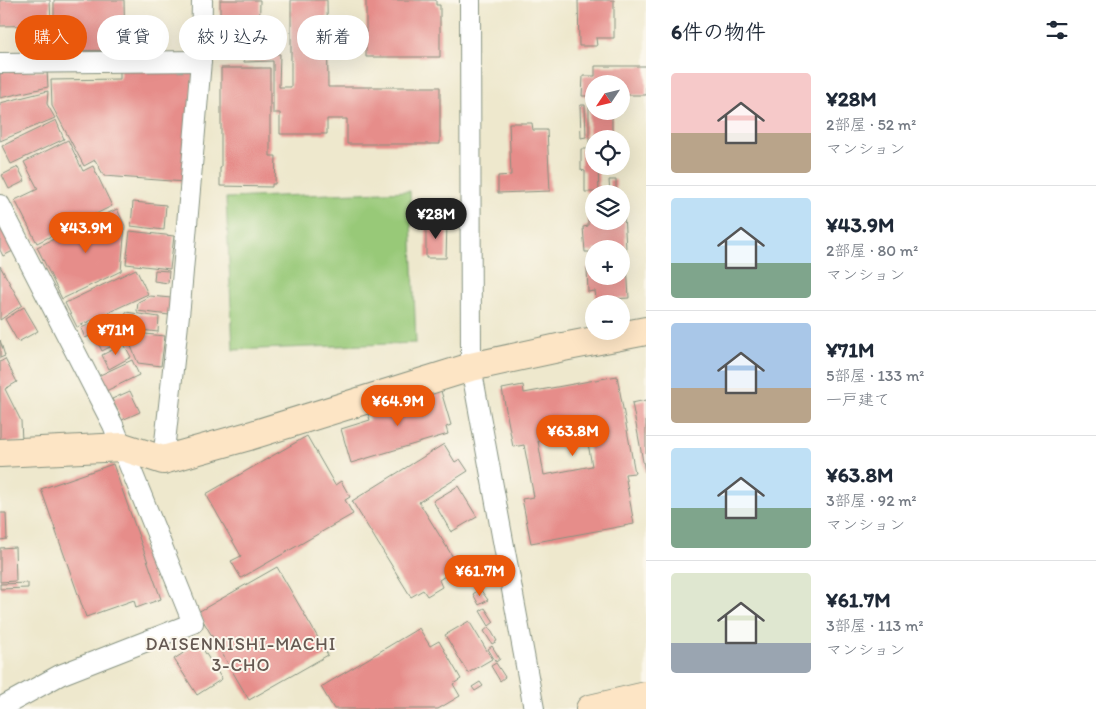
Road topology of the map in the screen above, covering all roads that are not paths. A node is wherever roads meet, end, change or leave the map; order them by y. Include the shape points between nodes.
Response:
1 (202, 0) edge
2 (470, 0) edge
3 (201, 61) junction
4 (0, 63) edge
5 (0, 205) edge
6 (646, 331) edge
7 (471, 367) junction
8 (123, 447) junction
9 (0, 453) edge
10 (163, 460) junction
11 (646, 696) edge
12 (0, 708) edge
13 (534, 709) edge
14 (590, 709) edge

1 - 3 street
2 - 7 street
3 - 4 street
3 - 10 street
5 - 8 street
6 - 7 street
7 - 10 street
7 - 13 street
8 - 9 street
8 - 10 street
8 - 12 street via 193,623 60,675
11 - 14 street

